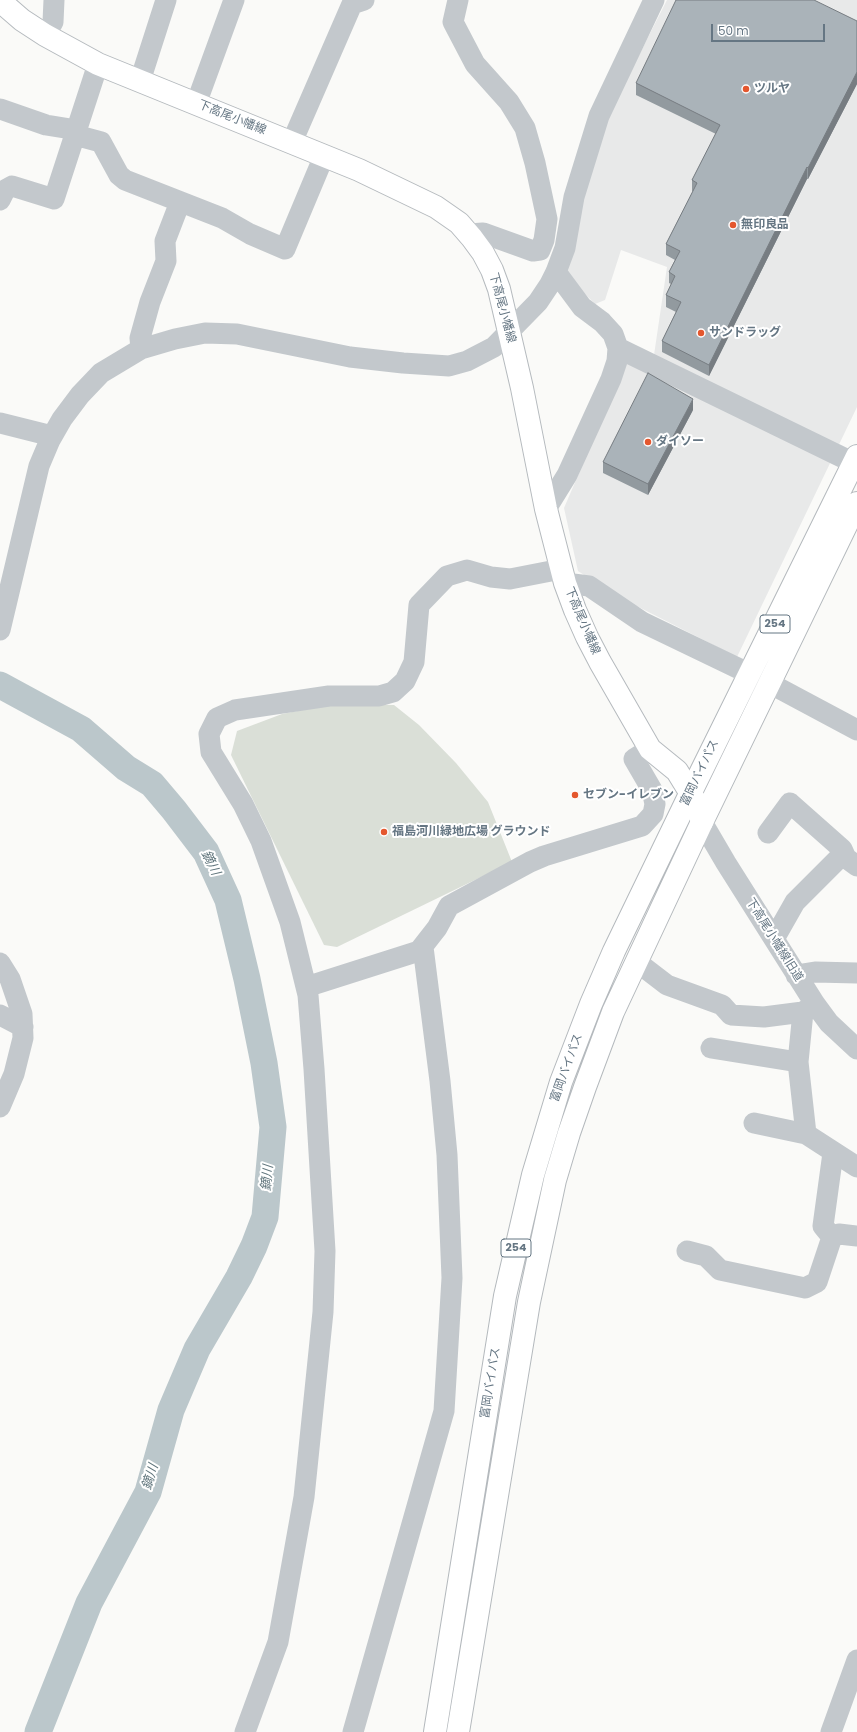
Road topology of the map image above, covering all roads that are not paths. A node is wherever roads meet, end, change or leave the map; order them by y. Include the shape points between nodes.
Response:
1 (54, 0) edge
2 (166, 0) edge
3 (234, 0) edge
4 (364, 0) edge
5 (458, 0) edge
6 (654, 0) edge
7 (0, 1) edge
8 (45, 35) junction
9 (98, 64) junction
10 (140, 81) junction
11 (196, 104) junction
12 (0, 109) edge
13 (76, 132) junction
14 (292, 142) junction
15 (324, 156) junction
16 (0, 200) edge
17 (180, 202) junction
18 (545, 210) junction
19 (570, 217) junction
20 (469, 234) junction
21 (556, 272) junction
22 (508, 332) junction
23 (618, 348) junction
24 (141, 349) junction
25 (0, 424) edge
26 (52, 436) junction
27 (855, 460) edge
28 (857, 503) edge
29 (546, 509) junction
30 (563, 574) junction
31 (0, 630) edge
32 (750, 674) junction
33 (771, 684) junction
34 (857, 730) edge
35 (650, 749) junction
36 (691, 792) junction
37 (702, 822) junction
38 (768, 833) dead end
39 (850, 860) edge
40 (774, 939) junction
41 (423, 947) junction
42 (637, 962) junction
43 (0, 963) edge
44 (857, 973) edge
45 (796, 975) junction
46 (306, 988) junction
47 (809, 1008) junction
48 (0, 1015) edge
49 (23, 1027) junction
50 (711, 1048) dead end
51 (857, 1049) edge
52 (798, 1062) junction
53 (0, 1107) edge
54 (754, 1123) dead end
55 (806, 1134) junction
56 (833, 1153) junction
57 (857, 1167) edge
58 (857, 1236) edge
59 (832, 1237) junction
60 (687, 1251) dead end
61 (857, 1660) edge
62 (245, 1732) edge
63 (353, 1732) edge
64 (435, 1732) edge
65 (458, 1732) edge
66 (831, 1732) edge

1 - 8 street via 53,22
2 - 10 street
3 - 11 street
4 - 14 street via 352,4
5 - 18 street via 453,22 474,64 509,102 525,128
6 - 19 street via 599,116
7 - 8 main road, 下高尾小幡線
8 - 9 main road, 下高尾小幡線
9 - 10 main road, 下高尾小幡線
9 - 13 street
10 - 11 main road, 下高尾小幡線
11 - 14 main road, 下高尾小幡線
12 - 13 street
13 - 16 street via 54,200 12,186 5,190
13 - 17 street via 101,142 118,175 125,180
14 - 15 main road, 下高尾小幡線
15 - 17 street via 285,249 222,218
15 - 20 main road, 下高尾小幡線 via 436,207 459,223
17 - 24 street via 165,241 166,261 150,302 140,338
18 - 19 street
18 - 20 street via 547,219 540,250 533,251 483,233
19 - 21 street via 565,248
20 - 22 main road, 下高尾小幡線 via 492,270 499,289
21 - 22 street via 538,302
21 - 23 street via 582,307 613,334
22 - 24 street via 494,347 467,361 449,366 350,357 237,334 205,333
22 - 29 main road, 下高尾小幡線
23 - 27 street
23 - 29 street via 611,379 567,475
24 - 26 street via 102,373 80,395
25 - 26 street
26 - 31 street via 39,466
27 - 32 main road, 富岡バイパス / 254
28 - 33 main road, 富岡バイパス / 254
29 - 30 main road, 下高尾小幡線
30 - 32 street via 589,586 642,622
30 - 35 main road, 下高尾小幡線 via 586,637
30 - 46 street via 551,571 510,579 467,570 447,576 419,605 414,662 405,681 393,692 378,696 329,696 243,708 217,718 209,734 211,752 243,804 261,841 290,922
32 - 36 main road, 富岡バイパス / 254
33 - 34 street
33 - 37 main road, 富岡バイパス / 254
35 - 36 main road, 下高尾小幡線 via 677,771
35 - 41 street via 634,759 652,790 655,804 653,814 642,826 544,856 449,906
36 - 37 main road, 下高尾小幡線
36 - 64 main road, 富岡バイパス / 254 via 591,1004 561,1082 533,1175 505,1296
37 - 40 street, 下高尾小幡線旧道
37 - 42 main road, 富岡バイパス / 254
38 - 39 street via 790,803 842,849
39 - 40 street via 795,902
40 - 45 street, 下高尾小幡線旧道
41 - 46 street via 419,951
41 - 63 street via 440,1081 447,1162 452,1278 444,1411
42 - 47 street via 667,985 722,1005 731,1015 764,1017
42 - 65 main road, 富岡バイパス / 254 via 596,1055 555,1180 529,1302
43 - 49 street via 10,978 22,1014
44 - 45 street via 815,972
45 - 47 street, 下高尾小幡線旧道
46 - 62 street via 314,1069 325,1251 323,1312 304,1497 278,1642
47 - 51 street, 下高尾小幡線旧道 via 829,1022
47 - 52 street
48 - 49 street
49 - 53 street via 23,1038 14,1074
50 - 52 street
52 - 55 street
54 - 55 street
55 - 56 street
56 - 57 street
56 - 59 street via 823,1226
58 - 59 street via 839,1234
59 - 60 street via 816,1282 805,1288 720,1270 706,1256
61 - 66 street

